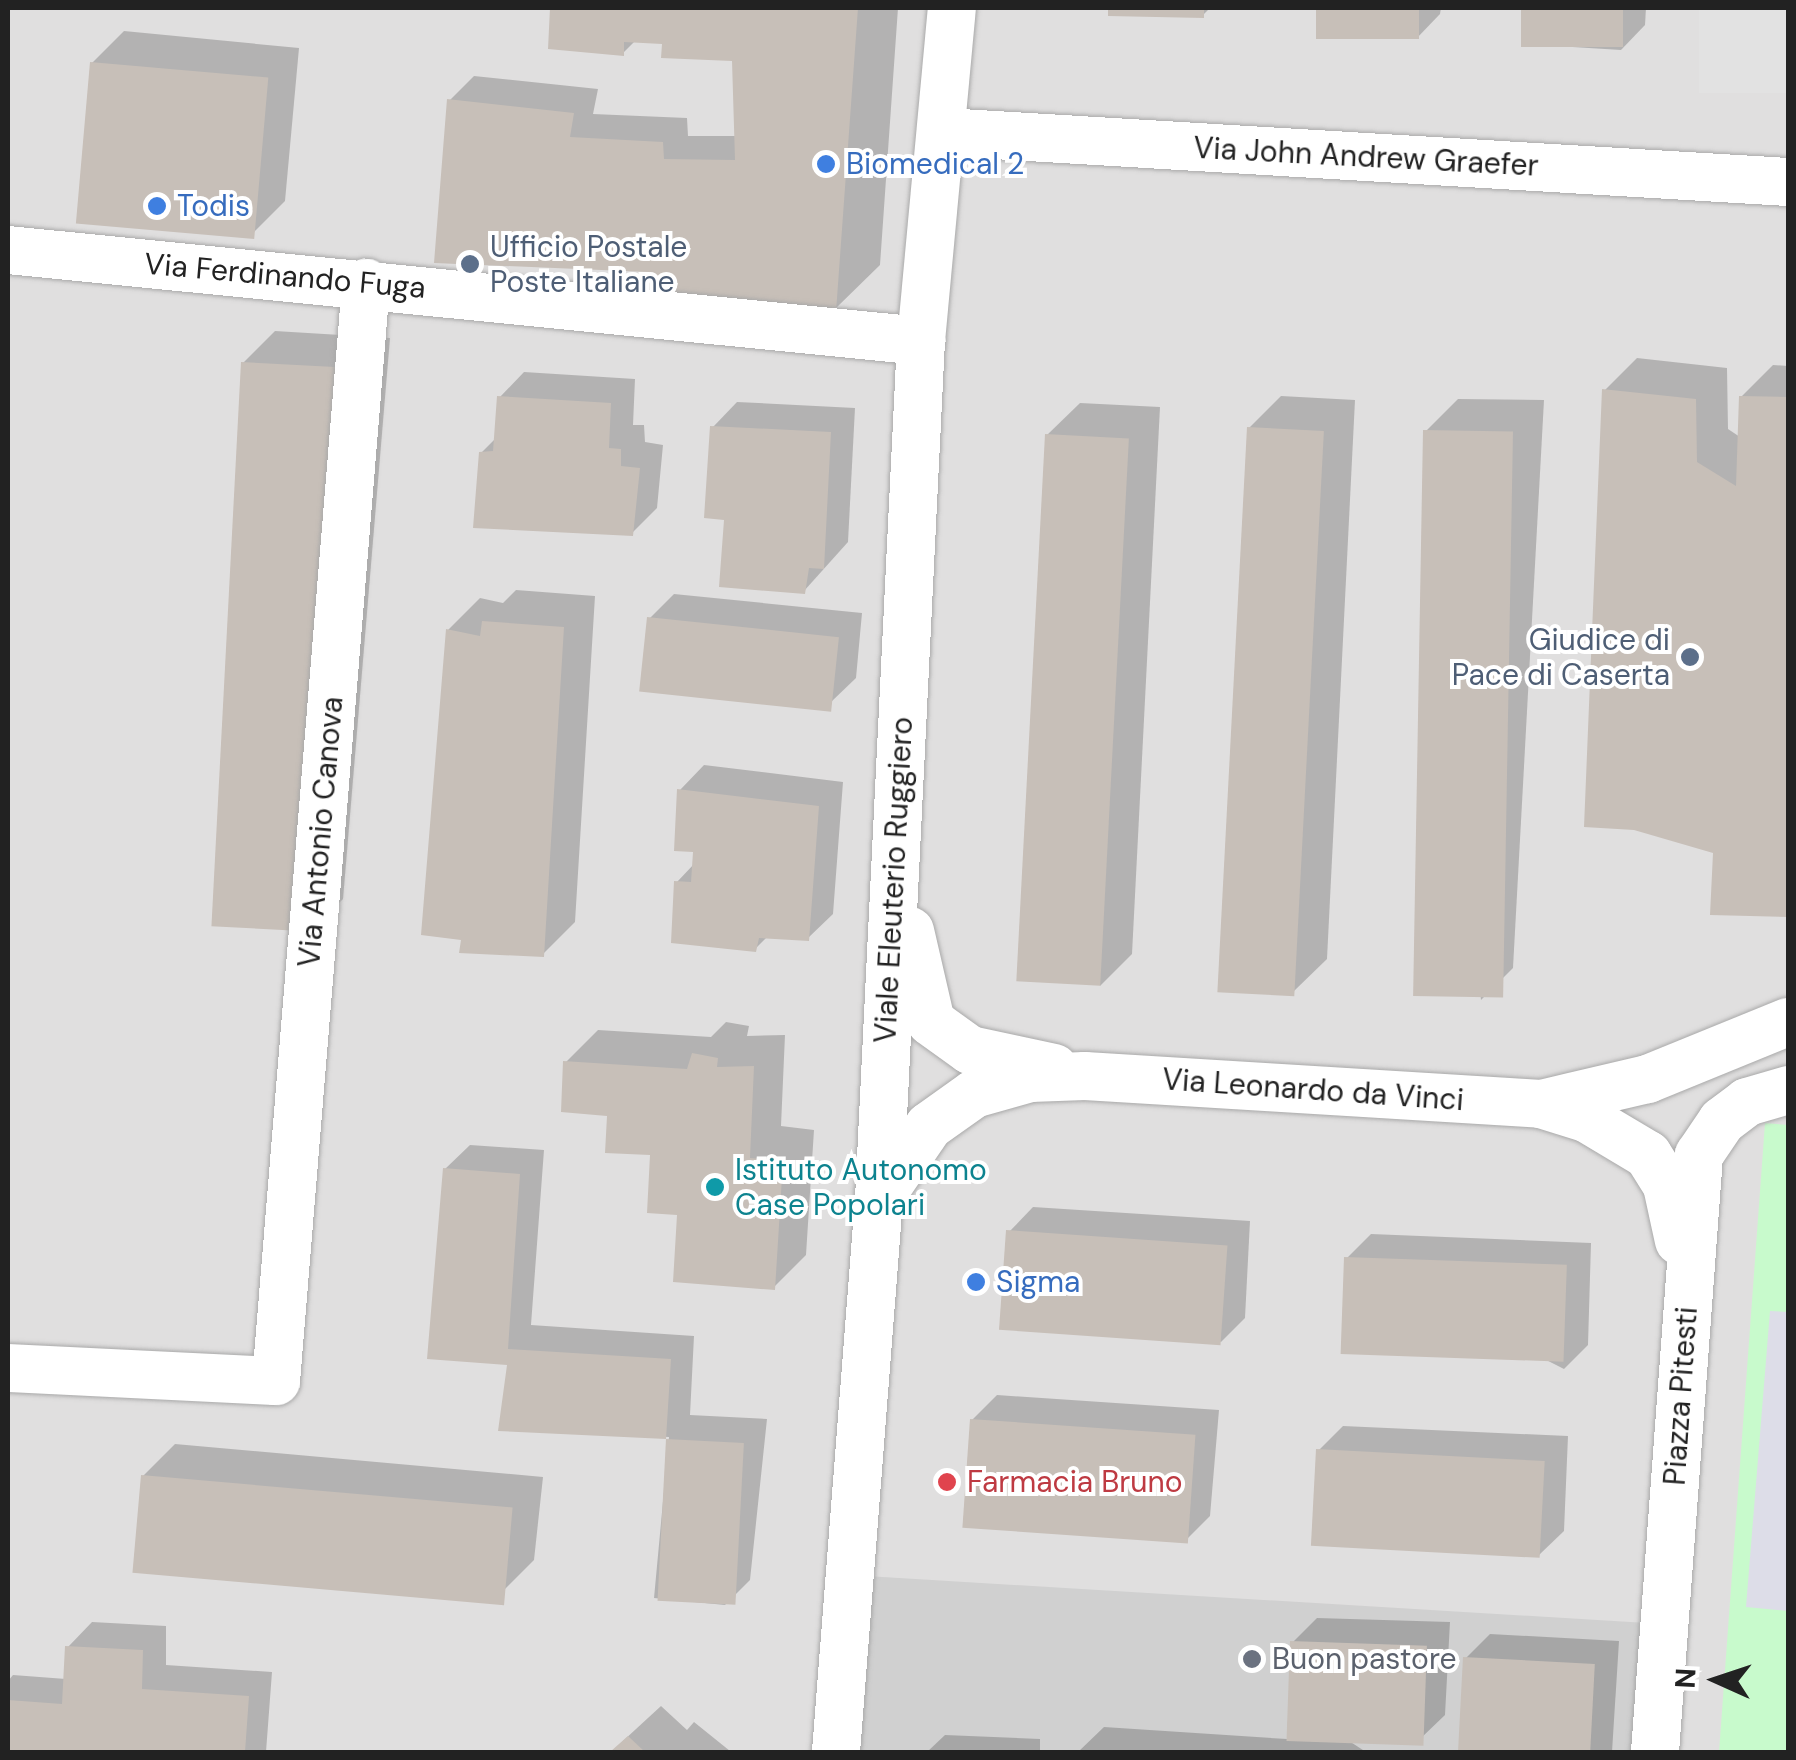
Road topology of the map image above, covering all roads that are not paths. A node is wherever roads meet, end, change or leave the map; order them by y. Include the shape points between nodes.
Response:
1 (952, 8) edge
2 (944, 132) junction
3 (1788, 182) edge
4 (8, 250) edge
5 (366, 282) junction
6 (921, 341) junction
7 (894, 880) junction
8 (1788, 1022) edge
9 (1085, 1076) junction
10 (1788, 1090) edge
11 (1541, 1104) junction
12 (879, 1199) junction
13 (1689, 1286) junction
14 (8, 1368) edge
15 (836, 1752) edge
16 (1655, 1752) edge

1 - 2 street, Viale Eleuterio Ruggiero
2 - 3 street, Via John Andrew Graefer
2 - 6 street, Viale Eleuterio Ruggiero
4 - 5 street, Via Ferdinando Fuga
5 - 6 street, Via Ferdinando Fuga
5 - 14 street, Via Antonio Canova via 276,1380
6 - 7 street, Viale Eleuterio Ruggiero
7 - 9 street, Via Leonardo da Vinci via 931,1022 970,1050
7 - 12 street, Viale Eleuterio Ruggiero
8 - 11 street, Via Leonardo da Vinci via 1648,1078
9 - 11 street, Via Leonardo da Vinci
9 - 12 street, Via Leonardo da Vinci via 1030,1078 974,1094 929,1126
10 - 13 street, Piazza Pitesti via 1747,1102 1722,1121 1699,1155
11 - 13 street, Via Leonardo da Vinci via 1586,1118 1648,1155 1667,1186
12 - 15 street, Viale Eleuterio Ruggiero
13 - 16 street, Piazza Pitesti

